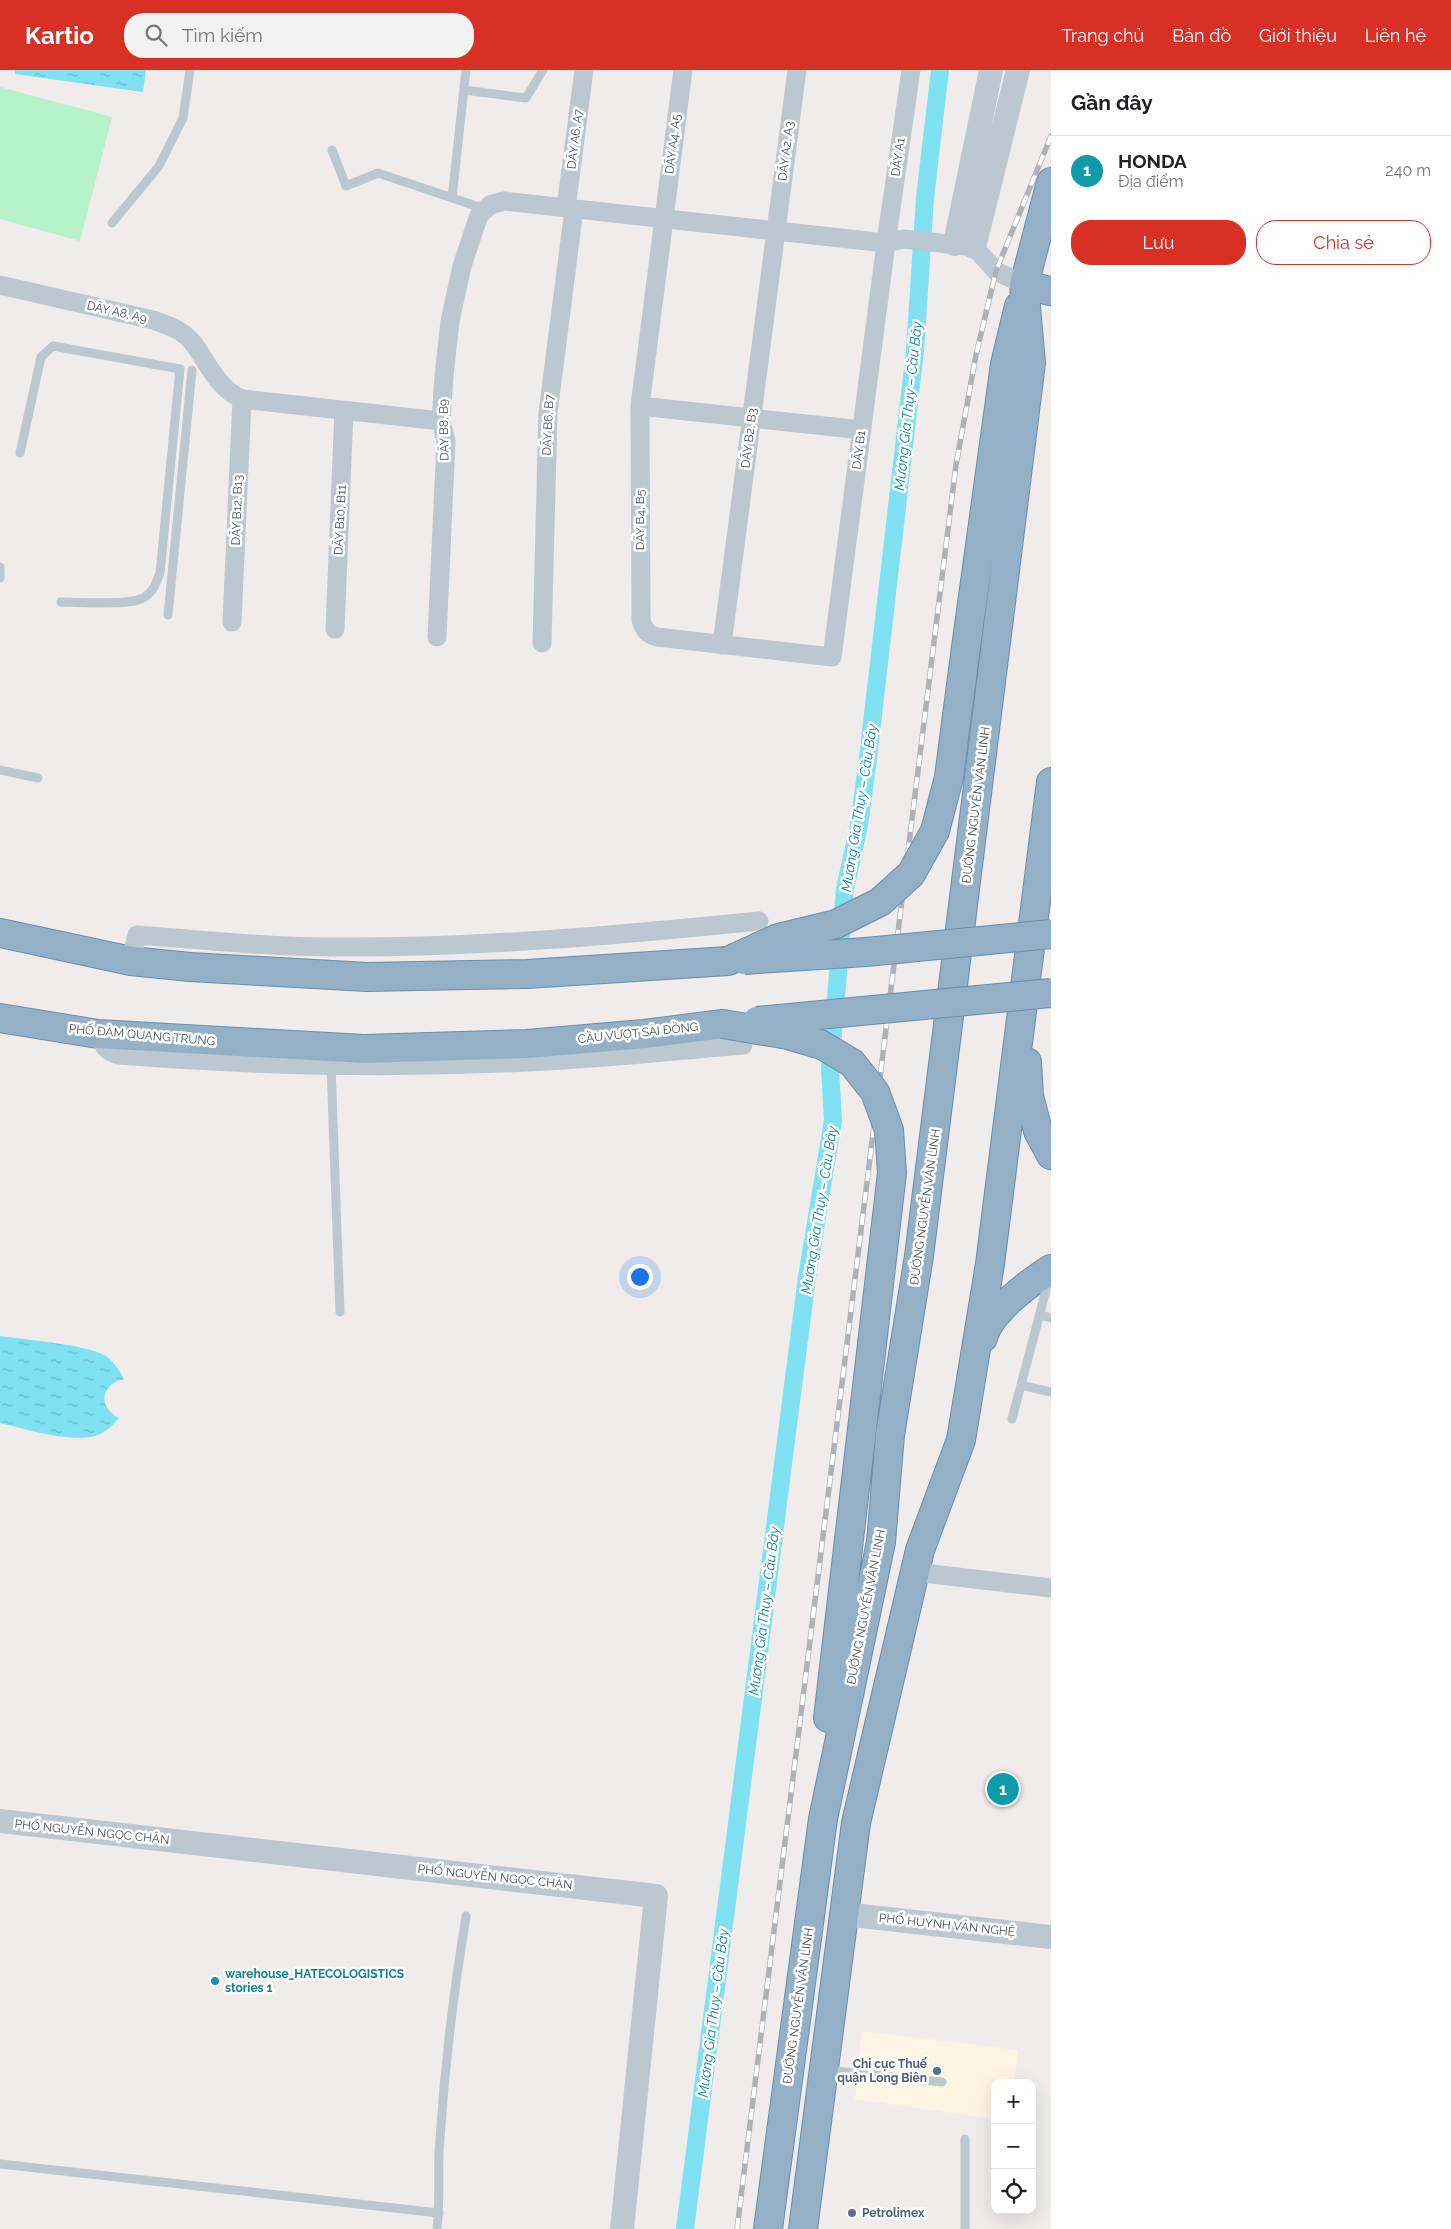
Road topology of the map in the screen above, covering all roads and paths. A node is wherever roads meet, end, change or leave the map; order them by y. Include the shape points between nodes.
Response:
1 (190, 70) edge
2 (466, 70) edge
3 (543, 70) edge
4 (584, 70) edge
5 (683, 70) edge
6 (797, 70) edge
7 (911, 70) edge
8 (991, 70) edge
9 (1018, 70) edge
10 (464, 90) junction
11 (332, 150) dead end
12 (1051, 182) edge
13 (452, 198) junction
14 (570, 208) junction
15 (485, 210) junction
16 (663, 218) junction
17 (112, 223) dead end
18 (776, 231) junction
19 (895, 241) junction
20 (958, 245) junction
21 (0, 285) edge
22 (1024, 285) junction
23 (1051, 291) edge
24 (180, 369) junction
25 (192, 370) junction
26 (212, 374) junction
27 (242, 399) junction
28 (640, 406) junction
29 (344, 410) junction
30 (752, 418) junction
31 (441, 421) junction
32 (862, 430) junction
33 (20, 453) dead end
34 (0, 567) edge
35 (0, 578) edge
36 (61, 602) dead end
37 (168, 615) dead end
38 (232, 622) dead end
39 (335, 629) dead end
40 (437, 637) dead end
41 (542, 643) dead end
42 (722, 645) junction
43 (832, 657) joint
44 (0, 770) edge
45 (38, 778) dead end
46 (1051, 782) edge
47 (1051, 850) edge
48 (759, 921) dead end
49 (1041, 929) edge
50 (0, 933) edge
51 (131, 961) junction
52 (728, 961) junction
53 (1051, 993) edge
54 (1023, 1006) junction
55 (0, 1018) edge
56 (723, 1024) junction
57 (98, 1034) junction
58 (224, 1042) joint
59 (743, 1045) dead end
60 (331, 1066) junction
61 (1051, 1155) edge
62 (1051, 1270) edge
63 (340, 1312) dead end
64 (1040, 1315) junction
65 (1051, 1318) edge
66 (1021, 1385) junction
67 (1051, 1392) edge
68 (968, 1400) junction
69 (1012, 1419) dead end
70 (915, 1572) junction
71 (1051, 1588) edge
72 (823, 1819) junction
73 (0, 1821) edge
74 (843, 1914) junction
75 (466, 1916) dead end
76 (1051, 1937) edge
77 (823, 2069) junction
78 (942, 2082) dead end
79 (965, 2139) dead end
80 (0, 2164) edge
81 (439, 2213) junction
82 (437, 2229) edge
83 (622, 2229) edge
84 (768, 2229) edge
85 (803, 2229) edge
86 (965, 2229) edge

1 - 17 lane via 183,118 159,166
2 - 10 lane
3 - 10 lane via 526,98
4 - 14 street, DÃY A6, A7
5 - 16 street, DÃY A4, A5
6 - 18 street, DÃY A2, A3
7 - 19 street, DÃY A1
8 - 20 street
9 - 20 street
10 - 13 lane
11 - 13 lane via 346,186 378,173
12 - 22 highway, ĐƯỜNG NGUYỄN VĂN LINH
13 - 15 lane
14 - 15 street via 504,201
14 - 16 street
14 - 41 street, DÃY B6, B7 via 549,396
15 - 31 street, DÃY B8, B9 via 474,227 450,321
16 - 18 street
16 - 28 street, DÃY B4, B5
18 - 19 street
18 - 30 street, DÃY B2, B3
19 - 20 street
19 - 32 street, DÃY B1
20 - 22 street via 996,271
21 - 26 street, DÃY A8, A9 via 176,328 193,342
22 - 23 highway
22 - 52 highway, bridge via 1005,364 949,777 934,831 911,874 880,902 836,924 778,938
22 - 72 highway, ĐƯỜNG NGUYỄN VĂN LINH via 1031,363 919,1256 890,1435 882,1542
24 - 25 lane
24 - 33 lane via 53,346 41,357
24 - 36 lane via 160,573 155,588 143,598 129,602
25 - 26 lane
25 - 37 lane
26 - 27 street, DÃY A8, A9 via 231,394
27 - 29 street
27 - 38 street, DÃY B12, B13
28 - 30 street
28 - 42 street, DÃY B4, B5 via 643,629 657,637
29 - 31 street
29 - 39 street, DÃY B10, B11
30 - 32 street
30 - 42 street, DÃY B2, B3
31 - 40 street, DÃY B8, B9 via 446,441
32 - 43 street, DÃY B1
34 - 35 lane
42 - 43 street, DÃY B4, B5
44 - 45 lane
46 - 49 highway
47 - 49 highway
48 - 51 street via 613,936 439,946 259,945 137,935
49 - 52 highway, bridge via 866,952
49 - 54 highway
50 - 51 highway
51 - 52 highway via 367,977 527,974
53 - 56 highway, CẦU VƯỢT SÀI ĐỒNG, bridge
54 - 61 highway via 1029,1096 1038,1131
54 - 68 highway via 990,1264
55 - 57 highway, PHỐ ĐÀM QUANG TRUNG
56 - 58 highway, CẦU VƯỢT SÀI ĐỒNG via 527,1044 364,1048
56 - 72 highway, bridge via 788,1035 822,1045 852,1063 875,1092 889,1130 892,1173 822,1762
57 - 58 highway, PHỐ ĐÀM QUANG TRUNG
57 - 60 street via 104,1047 119,1055
59 - 60 street via 530,1062
60 - 63 lane
62 - 64 lane
62 - 68 highway via 1030,1282 1003,1305 984,1334
64 - 65 lane
64 - 66 lane
66 - 67 lane
66 - 69 lane
68 - 70 highway via 961,1440 920,1550
70 - 71 street
70 - 74 highway via 856,1823
72 - 84 highway, ĐƯỜNG NGUYỄN VĂN LINH
73 - 83 street, PHỐ NGUYỄN NGỌC CHÂN via 656,1896
74 - 76 street, PHỐ HUỲNH VĂN NGHỆ
74 - 77 highway
75 - 81 lane via 456,1979 441,2133
77 - 78 lane
77 - 85 highway
79 - 86 lane
80 - 81 lane
81 - 82 lane

